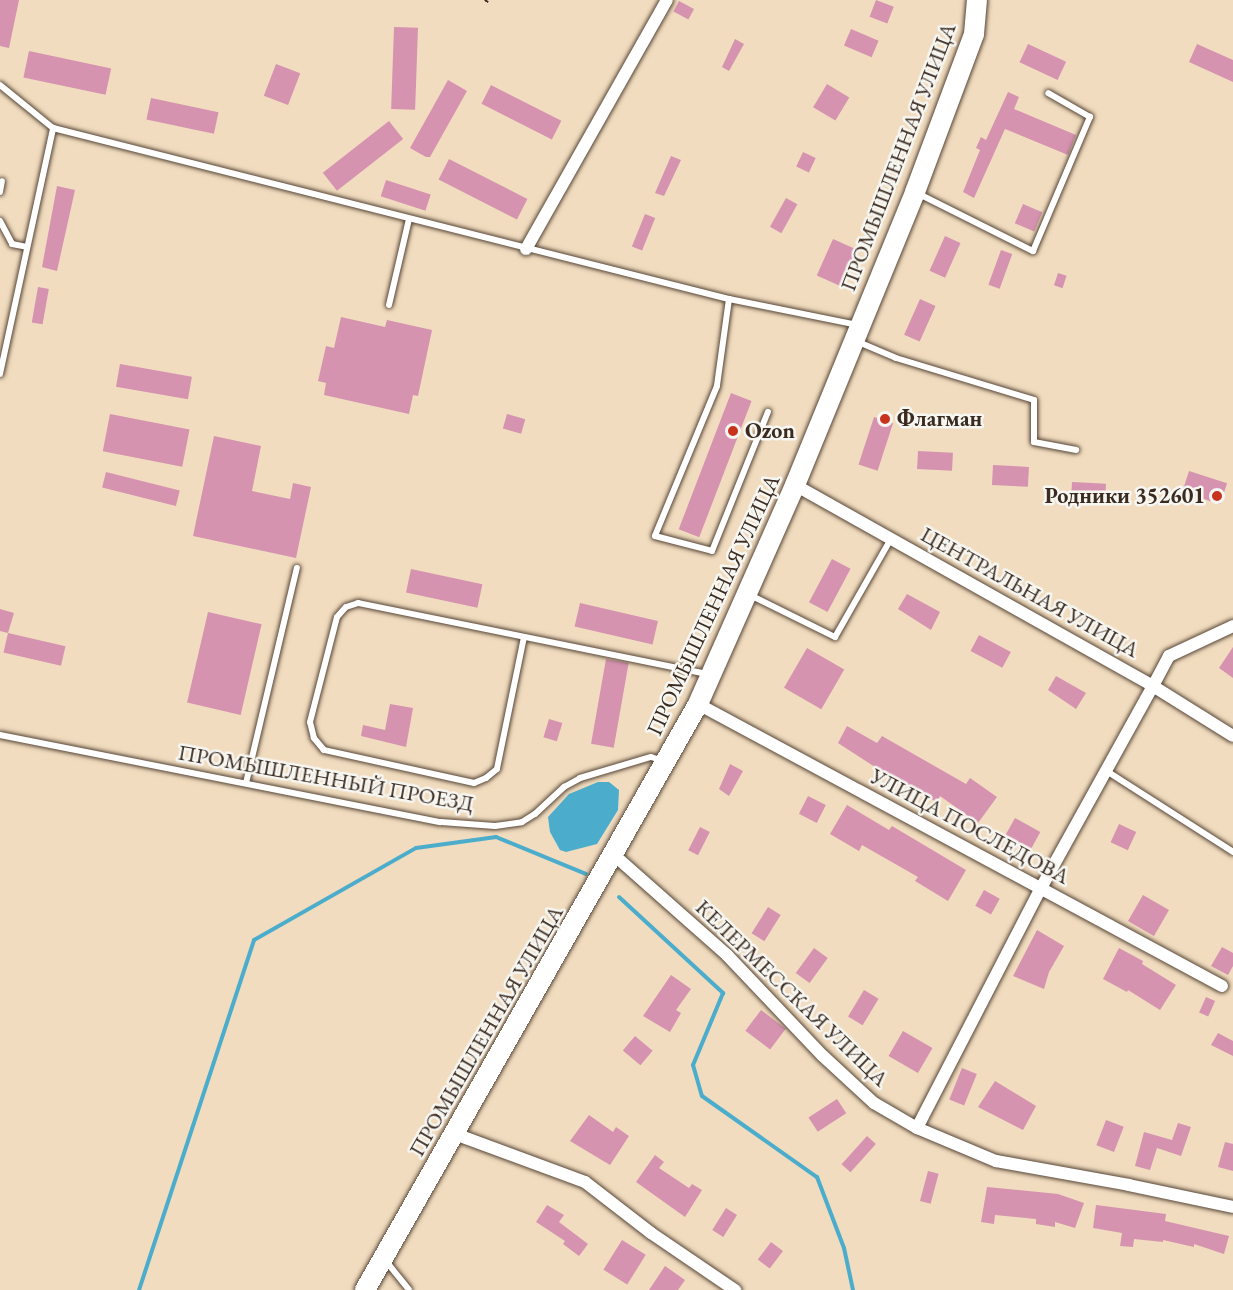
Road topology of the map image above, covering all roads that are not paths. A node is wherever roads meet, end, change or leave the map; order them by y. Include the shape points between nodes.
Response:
1 (666, 0) edge
2 (977, 0) edge
3 (0, 85) edge
4 (1048, 93) dead end
5 (53, 128) junction
6 (2, 181) dead end
7 (0, 192) edge
8 (915, 192) junction
9 (409, 219) junction
10 (0, 221) edge
11 (27, 247) junction
12 (526, 249) junction
13 (729, 299) junction
14 (389, 305) dead end
15 (856, 333) junction
16 (0, 374) edge
17 (768, 412) dead end
18 (1076, 450) dead end
19 (795, 485) junction
20 (891, 539) junction
21 (297, 568) dead end
22 (747, 593) junction
23 (1233, 627) edge
24 (524, 637) junction
25 (711, 674) junction
26 (1153, 686) junction
27 (698, 704) junction
28 (0, 735) edge
29 (1233, 736) edge
30 (666, 762) junction
31 (1105, 770) junction
32 (246, 783) junction
33 (1233, 852) edge
34 (614, 855) junction
35 (1041, 888) junction
36 (1222, 986) dead end
37 (917, 1128) junction
38 (455, 1134) junction
39 (1233, 1207) edge
40 (384, 1258) junction
41 (365, 1290) edge
42 (409, 1290) edge
43 (735, 1290) edge

1 - 12 street
2 - 8 main road, ПРОМЫШЛЕННАЯ УЛИЦА via 974,34
3 - 5 lane
4 - 8 lane via 1090,117 1033,251
5 - 9 lane
5 - 11 lane
6 - 7 lane
8 - 15 main road, ПРОМЫШЛЕННАЯ УЛИЦА
9 - 12 lane
9 - 14 lane
10 - 11 lane via 12,244
11 - 16 lane
12 - 13 lane
13 - 15 lane
13 - 17 lane via 717,386 655,536 712,551
15 - 18 lane via 896,358 1034,400 1034,442
15 - 19 main road, ПРОМЫШЛЕННАЯ УЛИЦА
19 - 20 street, ЦЕНТРАЛЬНАЯ УЛИЦА
19 - 22 main road, ПРОМЫШЛЕННАЯ УЛИЦА
20 - 22 lane via 835,637
20 - 26 street, ЦЕНТРАЛЬНАЯ УЛИЦА
21 - 32 lane
22 - 25 main road, ПРОМЫШЛЕННАЯ УЛИЦА
23 - 26 street, ЦЕНТРАЛЬНАЯ УЛИЦА via 1169,656
24 - 24 lane via 358,603 346,607 337,617 310,722 314,738 324,750 474,783 486,778 497,769
24 - 25 lane
25 - 27 main road, ПРОМЫШЛЕННАЯ УЛИЦА
26 - 29 street
26 - 31 street
27 - 30 main road, ПРОМЫШЛЕННАЯ УЛИЦА
27 - 35 street, УЛИЦА ПОСЛЕДОВА
28 - 32 lane, ПРОМЫШЛЕННЫЙ ПРОЕЗД
30 - 32 lane, ПРОМЫШЛЕННЫЙ ПРОЕЗД via 651,757 580,778 522,822 495,826 441,822
30 - 34 main road, ПРОМЫШЛЕННАЯ УЛИЦА
31 - 33 lane
31 - 35 street
34 - 37 street, КЕЛЕРМЕССКАЯ УЛИЦА via 727,955 823,1056 874,1103
34 - 38 main road, ПРОМЫШЛЕННАЯ УЛИЦА
35 - 36 street, УЛИЦА ПОСЛЕДОВА
35 - 37 street
37 - 39 street, КЕЛЕРМЕССКАЯ УЛИЦА via 996,1161
38 - 40 main road, ПРОМЫШЛЕННАЯ УЛИЦА
38 - 43 street via 585,1182
40 - 41 main road, ПРОМЫШЛЕННАЯ УЛИЦА
40 - 42 lane

